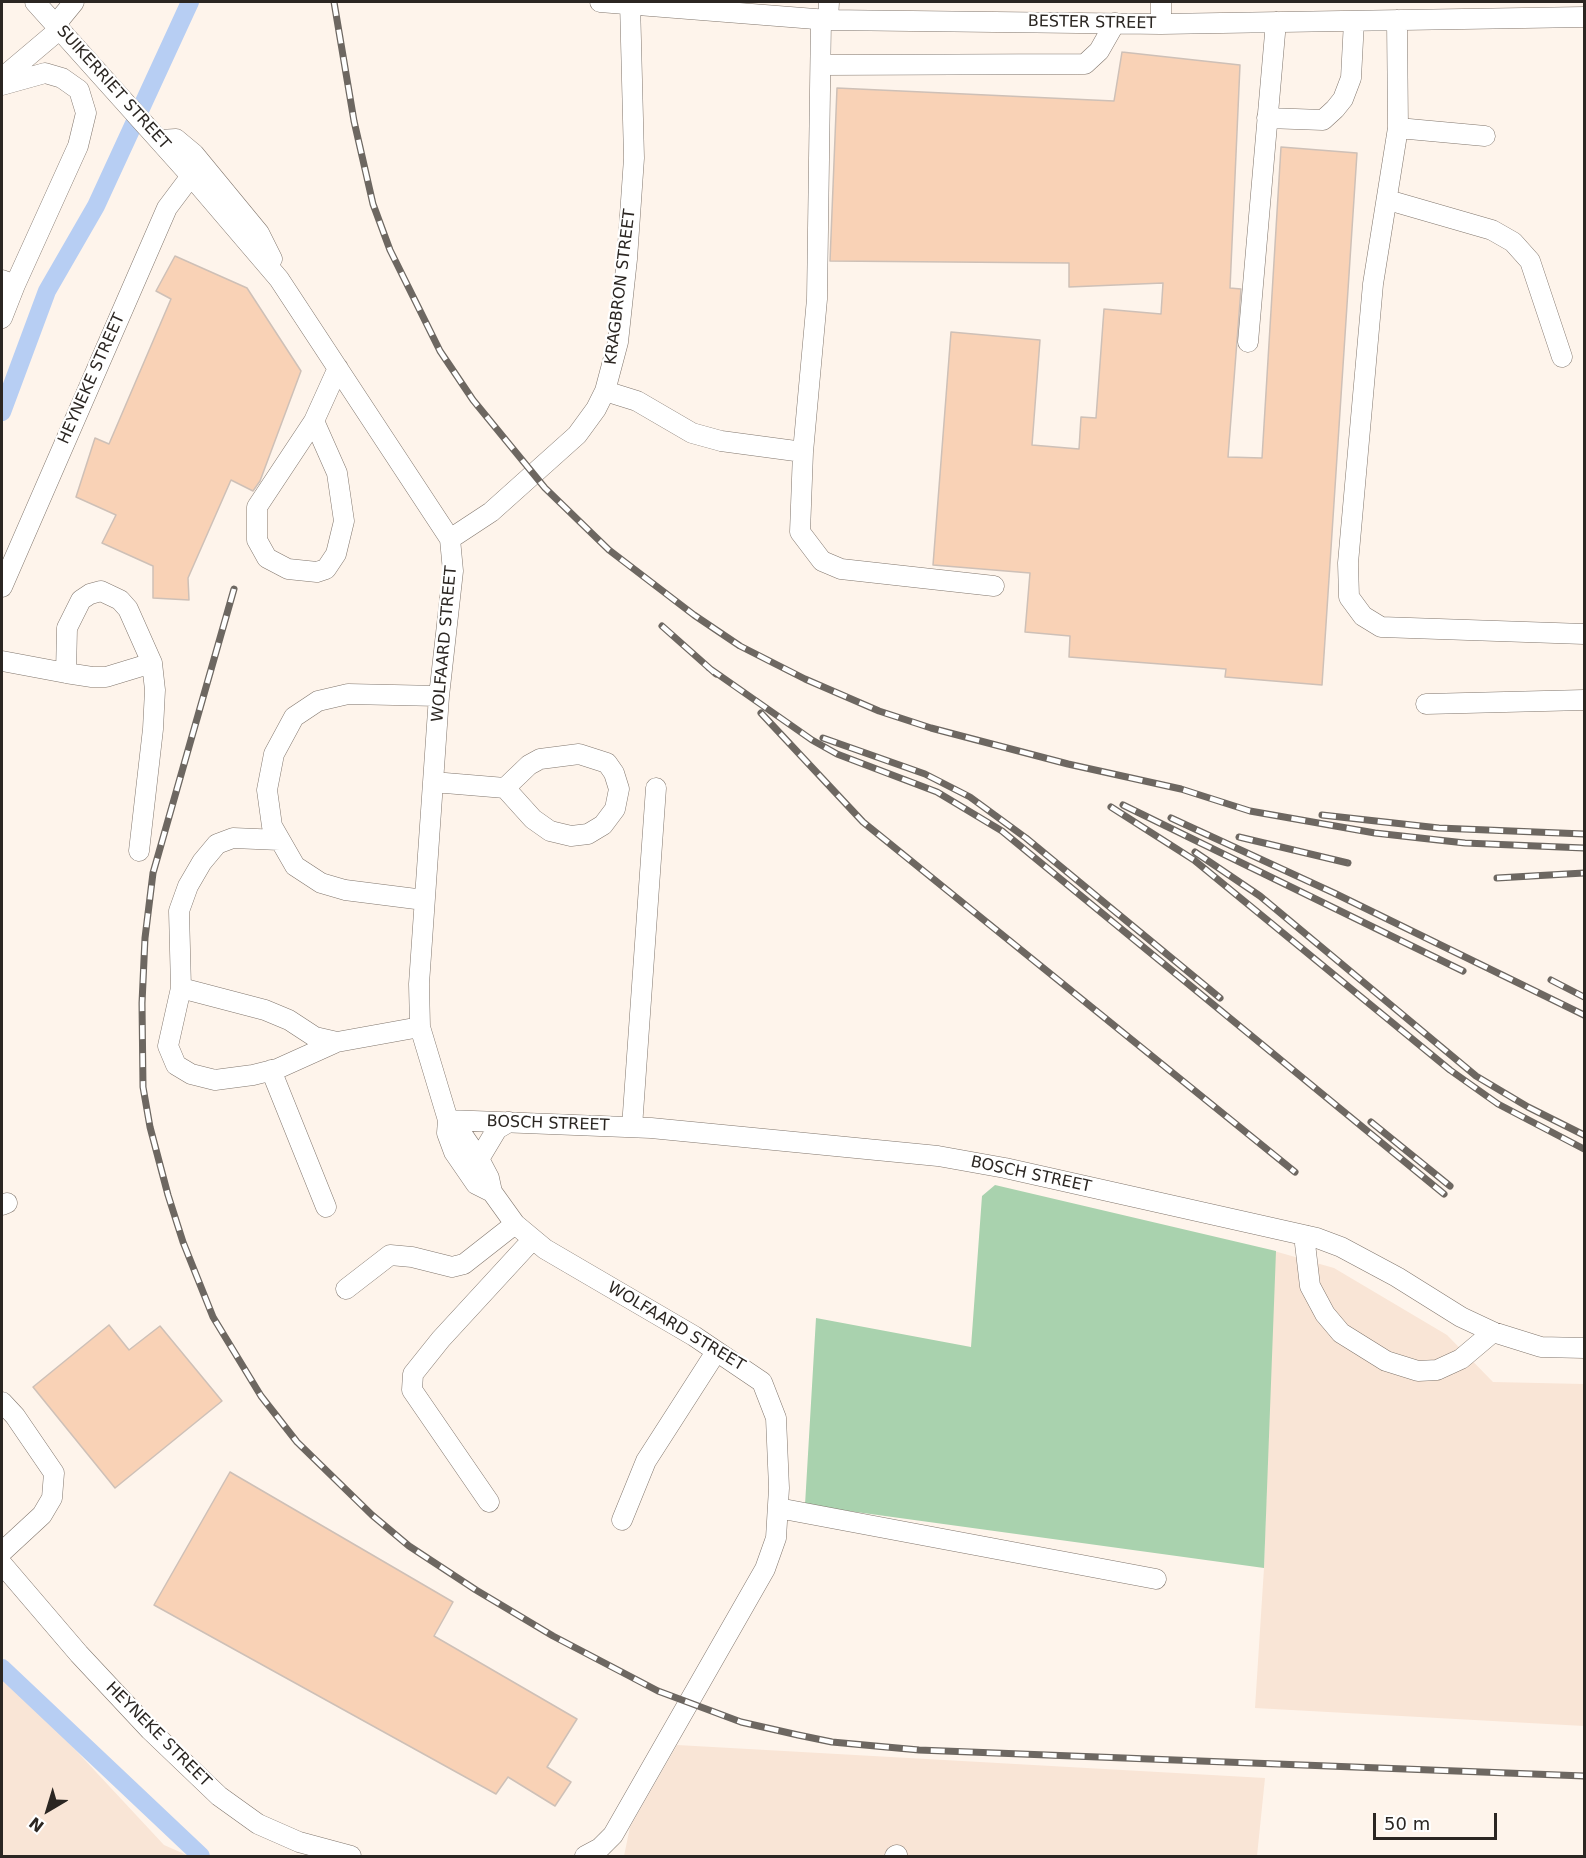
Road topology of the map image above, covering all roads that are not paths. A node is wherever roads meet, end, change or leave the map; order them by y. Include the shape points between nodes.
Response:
1 (35, 2) edge
2 (74, 2) edge
3 (600, 2) edge
4 (1161, 2) edge
5 (630, 3) edge
6 (826, 14) edge
7 (1584, 17) edge
8 (1397, 20) junction
9 (1354, 21) junction
10 (1276, 22) junction
11 (1115, 23) junction
12 (1161, 24) junction
13 (58, 27) junction
14 (821, 65) junction
15 (2, 78) edge
16 (2, 85) edge
17 (1267, 118) junction
18 (1398, 128) junction
19 (156, 136) junction
20 (1485, 136) dead end
21 (191, 176) junction
22 (1388, 200) junction
23 (279, 279) junction
24 (8, 282) edge
25 (2, 318) edge
26 (1248, 342) dead end
27 (1562, 357) dead end
28 (338, 368) junction
29 (605, 391) junction
30 (314, 421) junction
31 (803, 452) junction
32 (450, 539) junction
33 (994, 586) dead end
34 (2, 587) edge
35 (1584, 634) edge
36 (2, 661) edge
37 (152, 663) junction
38 (66, 673) junction
39 (439, 696) junction
40 (1584, 700) edge
41 (1426, 704) dead end
42 (433, 782) junction
43 (505, 788) junction
44 (656, 788) dead end
45 (280, 840) junction
46 (139, 851) dead end
47 (424, 900) junction
48 (181, 988) junction
49 (420, 1027) junction
50 (337, 1042) junction
51 (272, 1070) junction
52 (447, 1120) junction
53 (508, 1122) junction
54 (632, 1127) junction
55 (479, 1159) junction
56 (492, 1192) junction
57 (326, 1207) dead end
58 (515, 1224) junction
59 (1304, 1235) junction
60 (533, 1239) junction
61 (346, 1289) dead end
62 (1493, 1332) junction
63 (1584, 1348) edge
64 (716, 1352) junction
65 (2, 1402) edge
66 (489, 1502) dead end
67 (778, 1508) junction
68 (622, 1520) dead end
69 (2, 1552) edge
70 (2, 1563) edge
71 (1156, 1579) dead end
72 (600, 1854) edge
73 (351, 1857) edge

1 - 13 street, SUIKERRIET STREET
2 - 13 street
3 - 5 street, BESTER STREET
4 - 12 street
5 - 6 street, BESTER STREET
5 - 29 street, KRAGBRON STREET via 634,158 618,342
6 - 11 street, BESTER STREET
6 - 14 street
7 - 8 street, BESTER STREET
8 - 9 street, BESTER STREET
8 - 18 street
9 - 10 street, BESTER STREET
9 - 17 street via 1351,78 1335,109 1323,120
10 - 12 street, BESTER STREET
10 - 17 street
11 - 12 street, BESTER STREET
11 - 14 street via 1099,51 1084,64
13 - 15 street
13 - 19 street, SUIKERRIET STREET
14 - 31 street via 817,299
16 - 24 street via 45,73 62,78 79,90 86,113 78,146
17 - 26 street
18 - 20 street
18 - 22 street
19 - 21 street, SUIKERRIET STREET
19 - 23 street via 182,142 213,176 259,233
21 - 23 street, WOLFAARD STREET
21 - 34 street, HEYNEKE STREET via 166,208
22 - 27 street via 1492,230 1513,242 1530,261
22 - 35 street via 1372,284 1348,563 1349,597 1363,616 1381,627
23 - 28 street, WOLFAARD STREET
24 - 25 street
28 - 30 street
28 - 32 street, WOLFAARD STREET
29 - 31 street via 637,401 692,433
29 - 32 street, KRAGBRON STREET via 577,435 491,512
30 - 30 street via 257,507 255,527 267,558 288,569 317,572 327,569 336,554 344,521 337,473
31 - 33 street via 800,532 822,561 841,568
32 - 39 street, WOLFAARD STREET via 453,572
36 - 38 street
37 - 38 street via 106,677
37 - 38 street via 128,609 120,600 101,591 81,600 67,628
37 - 46 street via 156,690
39 - 42 street, WOLFAARD STREET
39 - 45 street via 348,694 318,701 294,717 274,754 267,790 272,826
40 - 41 street
42 - 43 street
42 - 47 street, WOLFAARD STREET
43 - 43 street via 533,819 550,831 571,836 588,834 603,825 615,809 619,789 607,764 579,754 540,759
44 - 54 street
45 - 47 street via 295,866 321,883
45 - 48 street via 233,838 218,843 202,862 179,911
47 - 49 street, WOLFAARD STREET
48 - 50 street via 265,1010 315,1037
48 - 51 street via 168,1046 176,1065 191,1074 215,1080
49 - 50 street
49 - 52 street, WOLFAARD STREET
50 - 51 street
51 - 57 street
52 - 53 street, BOSCH STREET
52 - 55 street, WOLFAARD STREET
52 - 56 street, WOLFAARD STREET via 454,1152 476,1184
53 - 54 street, BOSCH STREET
53 - 55 street via 497,1129
54 - 59 street, BOSCH STREET via 938,1156
55 - 56 street, WOLFAARD STREET
56 - 58 street, WOLFAARD STREET
58 - 60 street, WOLFAARD STREET
58 - 61 street via 464,1264 452,1267 390,1255
59 - 62 street, BOSCH STREET via 1341,1247
59 - 62 street via 1310,1286 1325,1314 1341,1334 1386,1361 1418,1371 1437,1370 1461,1359
60 - 64 street, WOLFAARD STREET
60 - 66 street via 413,1374 412,1390
62 - 63 street, BOSCH STREET via 1541,1347
64 - 67 street, WOLFAARD STREET via 762,1382 768,1395 780,1449
64 - 68 street via 646,1461
65 - 69 street via 54,1473 52,1498 42,1515
67 - 71 street
67 - 72 street, WOLFAARD STREET via 776,1538 765,1569
70 - 73 street, HEYNEKE STREET via 110,1688 219,1796 258,1824 299,1842

